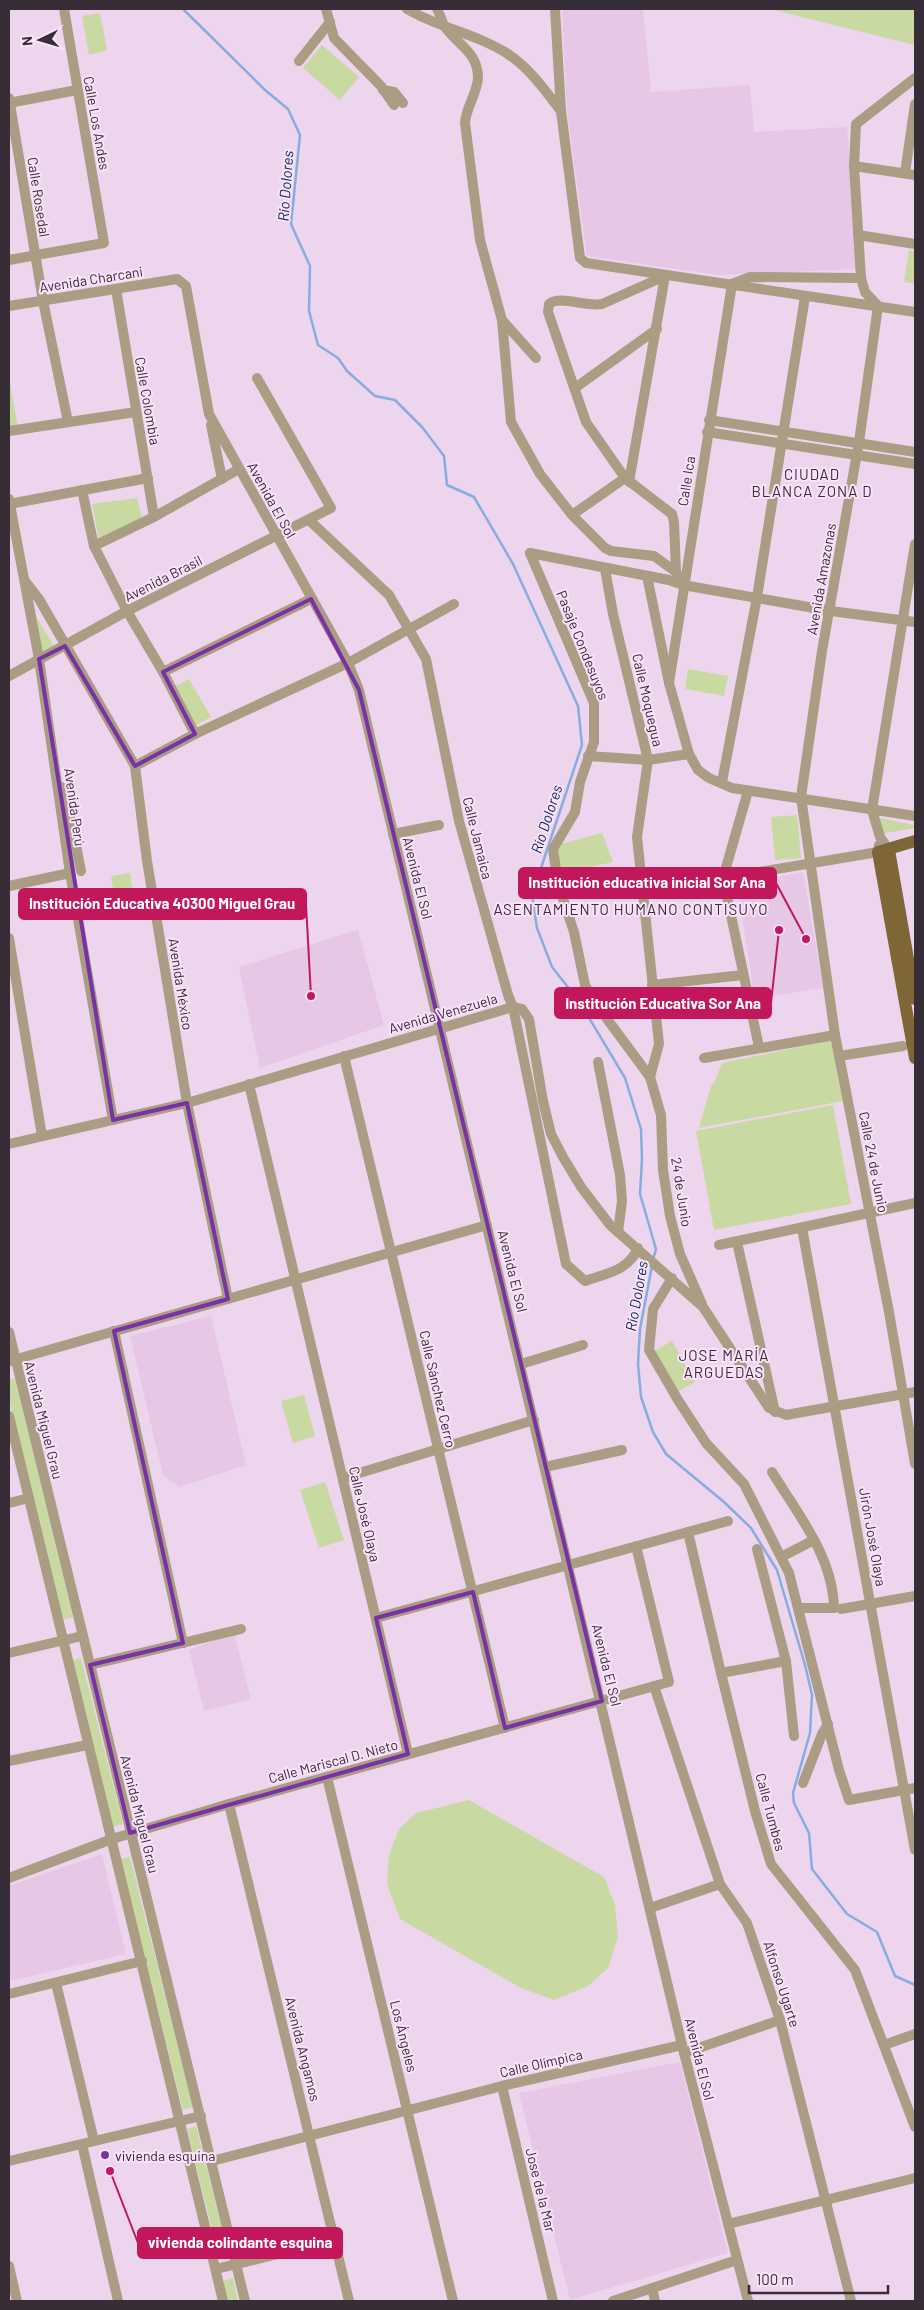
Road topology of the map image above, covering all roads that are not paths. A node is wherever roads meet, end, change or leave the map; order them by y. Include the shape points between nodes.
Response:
1 (64, 9) edge
2 (326, 9) edge
3 (407, 9) edge
4 (437, 9) edge
5 (555, 9) edge
6 (330, 22) junction
7 (445, 27) junction
8 (299, 61) dead end
9 (915, 78) edge
10 (77, 90) junction
11 (9, 101) edge
12 (398, 104) dead end
13 (915, 104) edge
14 (560, 110) junction
15 (854, 166) junction
16 (910, 174) edge
17 (858, 235) junction
18 (915, 244) edge
19 (35, 254) junction
20 (9, 260) edge
21 (665, 276) junction
22 (861, 278) junction
23 (177, 279) joint
24 (732, 284) junction
25 (116, 289) junction
26 (805, 297) junction
27 (43, 301) junction
28 (9, 306) edge
29 (878, 306) junction
30 (915, 312) edge
31 (502, 320) junction
32 (657, 329) junction
33 (536, 358) dead end
34 (257, 378) dead end
35 (575, 388) junction
36 (136, 412) junction
37 (209, 414) junction
38 (709, 420) junction
39 (68, 422) junction
40 (9, 431) edge
41 (707, 432) junction
42 (781, 437) junction
43 (859, 442) junction
44 (915, 452) edge
45 (856, 454) junction
46 (915, 464) edge
47 (239, 469) junction
48 (148, 478) junction
49 (222, 479) junction
50 (627, 480) junction
51 (82, 490) junction
52 (9, 502) edge
53 (572, 515) junction
54 (154, 518) junction
55 (309, 520) junction
56 (277, 536) junction
57 (915, 544) edge
58 (94, 546) junction
59 (606, 569) junction
60 (676, 572) junction
61 (647, 576) junction
62 (25, 580) junction
63 (683, 585) junction
64 (756, 597) junction
65 (311, 599) junction
66 (454, 604) dead end
67 (127, 611) junction
68 (831, 611) junction
69 (903, 620) junction
70 (915, 622) edge
71 (410, 630) junction
72 (65, 646) junction
73 (39, 659) junction
74 (348, 663) junction
75 (163, 672) junction
76 (9, 676) edge
77 (669, 683) junction
78 (195, 734) junction
79 (689, 754) junction
80 (588, 756) junction
81 (648, 760) junction
82 (135, 766) junction
83 (722, 782) junction
84 (748, 791) junction
85 (801, 797) junction
86 (872, 810) junction
87 (915, 816) edge
88 (439, 825) dead end
89 (393, 834) junction
90 (915, 841) edge
91 (884, 851) junction
92 (809, 864) junction
93 (75, 872) junction
94 (723, 878) junction
95 (558, 884) junction
96 (9, 886) edge
97 (642, 889) junction
98 (9, 938) edge
99 (743, 975) junction
100 (652, 985) junction
101 (915, 1000) edge
102 (513, 1007) junction
103 (440, 1028) junction
104 (835, 1035) junction
105 (903, 1046) dead end
106 (759, 1047) junction
107 (344, 1056) junction
108 (840, 1056) junction
109 (704, 1058) dead end
110 (915, 1058) edge
111 (598, 1062) dead end
112 (650, 1077) junction
113 (249, 1084) junction
114 (187, 1103) junction
115 (113, 1120) junction
116 (42, 1136) junction
117 (9, 1144) edge
118 (915, 1203) edge
119 (869, 1212) junction
120 (487, 1225) junction
121 (802, 1228) junction
122 (618, 1232) junction
123 (737, 1242) junction
124 (719, 1245) dead end
125 (640, 1250) junction
126 (391, 1252) junction
127 (669, 1275) junction
128 (296, 1280) junction
129 (228, 1299) junction
130 (703, 1307) junction
131 (114, 1331) junction
132 (9, 1332) edge
133 (583, 1345) dead end
134 (12, 1361) edge
135 (521, 1364) junction
136 (915, 1392) edge
137 (903, 1394) junction
138 (835, 1406) junction
139 (777, 1413) junction
140 (9, 1416) edge
141 (534, 1420) junction
142 (438, 1449) junction
143 (622, 1450) dead end
144 (915, 1464) edge
145 (546, 1467) junction
146 (772, 1472) dead end
147 (342, 1478) junction
148 (29, 1498) junction
149 (9, 1503) edge
150 (728, 1521) dead end
151 (688, 1532) junction
152 (814, 1540) junction
153 (636, 1546) junction
154 (757, 1549) dead end
155 (782, 1556) junction
156 (568, 1565) junction
157 (473, 1592) junction
158 (915, 1596) edge
159 (871, 1604) junction
160 (798, 1608) junction
161 (841, 1610) dead end
162 (376, 1618) junction
163 (241, 1628) dead end
164 (82, 1636) junction
165 (62, 1640) junction
166 (183, 1643) junction
167 (9, 1653) edge
168 (786, 1661) junction
169 (90, 1666) junction
170 (721, 1672) junction
171 (654, 1686) junction
172 (602, 1701) junction
173 (828, 1724) junction
174 (505, 1728) junction
175 (794, 1736) dead end
176 (87, 1745) junction
177 (408, 1754) junction
178 (9, 1761) edge
179 (327, 1777) junction
180 (803, 1783) dead end
181 (915, 1788) edge
182 (904, 1790) junction
183 (229, 1804) junction
184 (130, 1833) junction
185 (112, 1839) junction
186 (915, 1850) edge
187 (9, 1878) edge
188 (720, 1884) junction
189 (650, 1908) junction
190 (142, 1961) junction
191 (56, 1982) junction
192 (9, 1994) edge
193 (780, 2020) junction
194 (915, 2034) edge
195 (884, 2045) junction
196 (683, 2049) junction
197 (502, 2086) junction
198 (407, 2110) junction
199 (912, 2110) edge
200 (200, 2116) junction
201 (181, 2120) junction
202 (915, 2126) edge
203 (309, 2134) junction
204 (94, 2141) junction
205 (82, 2144) junction
206 (9, 2161) edge
207 (212, 2161) junction
208 (915, 2178) edge
209 (826, 2200) junction
210 (728, 2224) junction
211 (335, 2240) junction
212 (737, 2260) junction
213 (236, 2264) junction
214 (9, 2266) edge
215 (216, 2269) junction
216 (652, 2288) junction
217 (17, 2301) edge
218 (118, 2301) edge
219 (223, 2301) edge
220 (245, 2301) edge
221 (349, 2301) edge
222 (453, 2301) edge
223 (553, 2301) edge
224 (613, 2301) edge
225 (656, 2301) edge
226 (748, 2301) edge
227 (851, 2301) edge

1 - 10 street, Calle Los Andes
2 - 6 street
3 - 7 street
4 - 7 street
5 - 14 street
6 - 8 street
6 - 12 street via 334,38
7 - 14 street via 508,54 533,75
7 - 31 street via 472,54 477,70 476,90 465,123 480,240
9 - 15 street via 856,124
10 - 11 street
10 - 19 street, Calle Los Andes via 104,242
11 - 19 street, Calle Rosedal
13 - 16 street
14 - 21 street via 580,258 586,263
15 - 16 street
15 - 17 street
17 - 18 street
17 - 22 street
19 - 20 street
19 - 27 street, Calle Rosedal
21 - 24 street
21 - 32 street
21 - 35 street via 602,304 592,306 560,299 549,304 551,324
22 - 24 street via 750,277
22 - 29 street via 865,292
23 - 25 street, Avenida Charcani
23 - 37 street, Avenida El Sol via 186,286
24 - 26 street
24 - 38 street, Calle Ica
25 - 27 street, Avenida Charcani
25 - 36 street, Calle Colombia
26 - 29 street
26 - 42 street
27 - 28 street, Avenida Charcani
27 - 39 street, Calle Rosedal
29 - 30 street
29 - 43 street, Avenida Amazonas
31 - 33 street
31 - 53 street via 511,422 540,474
32 - 35 street
32 - 50 street
34 - 55 street, Avenida Brasil via 331,508
35 - 50 street via 586,422
36 - 39 street
36 - 48 street, Calle Colombia
37 - 47 street, Avenida El Sol
37 - 49 street
38 - 41 street, Calle Ica
38 - 42 street
39 - 40 street
41 - 42 street
41 - 63 street, Calle Ica
42 - 43 street
42 - 45 street
42 - 64 street
43 - 44 street
43 - 45 street, Avenida Amazonas
45 - 46 street
45 - 68 street, Avenida Amazonas
47 - 49 street
47 - 56 street, Avenida El Sol
48 - 51 street
48 - 54 street, Calle Colombia
49 - 54 street
50 - 53 street
50 - 60 street via 672,514
51 - 52 street
51 - 58 street
52 - 62 street, Avenida Perú
53 - 60 street via 605,548 654,556
54 - 58 street
55 - 56 street, Avenida Brasil
55 - 71 street, Calle Jamaica via 389,595
56 - 65 street, Avenida El Sol
56 - 67 street, Avenida Brasil
57 - 69 street
58 - 67 street
59 - 61 street
59 - 80 street, Pasaje Condesuyos via 530,553 594,704 594,742
59 - 81 street, Calle Moquegua via 612,614
60 - 63 street
61 - 63 street
61 - 77 street
62 - 72 street, Avenida México
62 - 73 street, Avenida Perú
63 - 64 street
63 - 77 street, Calle Ica
64 - 68 street
64 - 83 street
65 - 74 street, Avenida El Sol
65 - 75 street
66 - 71 street
67 - 72 street, Avenida Brasil
67 - 75 street
68 - 69 street
68 - 85 street, Avenida Amazonas via 822,651
69 - 70 street
69 - 86 street
71 - 74 street
71 - 102 street, Calle Jamaica via 426,660 459,821
72 - 73 street, Avenida Brasil
72 - 82 street, Avenida México
73 - 76 street, Avenida Brasil
73 - 93 street, Avenida Perú via 56,776 67,800
74 - 78 street
74 - 89 street, Avenida El Sol via 359,690
75 - 78 street
77 - 79 street
78 - 82 street
79 - 81 street
79 - 83 street via 698,770
80 - 81 street
80 - 95 street, Pasaje Condesuyos via 575,812 553,849
81 - 97 street, Calle Moquegua via 637,837
82 - 114 street, Avenida México via 147,861
83 - 84 street
84 - 85 street
84 - 94 street
85 - 86 street
85 - 92 street, Avenida Amazonas
86 - 87 street
86 - 91 street
88 - 89 street
89 - 103 street, Avenida El Sol
90 - 91 main road
91 - 92 street
91 - 101 main road
91 - 110 main road
92 - 94 street
92 - 104 street, Calle 24 de Junio
93 - 96 street
93 - 115 street
94 - 99 street
95 - 97 street
95 - 112 street, Pasaje Condesuyos via 574,932 585,985
97 - 100 street, Calle Moquegua
98 - 116 street
99 - 100 street
99 - 106 street
100 - 112 street, Calle Moquegua via 659,1044
102 - 103 street, Avenida Venezuela
102 - 122 street, Avenida Venezuela via 522,1009 530,1019 551,1134 581,1187
102 - 125 street, Calle Jamaica via 566,1264 585,1281 625,1266
103 - 107 street, Avenida Venezuela
103 - 120 street, Avenida El Sol
104 - 106 street
104 - 108 street, Calle 24 de Junio
105 - 108 street
106 - 109 street
107 - 113 street, Avenida Venezuela
107 - 126 street, Calle Sánchez Cerro
108 - 119 street, Calle 24 de Junio
111 - 122 street via 620,1175 622,1201
112 - 130 street, 24 de Junio via 661,1115 663,1170 670,1216 680,1254
113 - 114 street, Avenida Venezuela
113 - 128 street, Calle José Olaya
114 - 115 street, Avenida Venezuela
114 - 129 street, Avenida México
115 - 116 street, Avenida Venezuela
116 - 117 street, Avenida Venezuela
118 - 119 street
119 - 121 street
119 - 137 street, Calle 24 de Junio
120 - 126 street
120 - 135 street, Avenida El Sol
121 - 123 street
121 - 138 street, Jirón José Olaya
122 - 125 street, Avenida Venezuela
123 - 124 street
123 - 139 street
125 - 127 street, Avenida Venezuela
126 - 128 street
126 - 142 street, Calle Sánchez Cerro
127 - 130 street, Avenida Venezuela
127 - 155 street via 653,1308 650,1350 706,1443 744,1484
128 - 129 street
128 - 147 street, Calle José Olaya
129 - 131 street
130 - 139 street, Avenida Venezuela via 769,1408
131 - 134 street
131 - 166 street
132 - 134 street, Avenida Miguel Grau
133 - 135 street
134 - 164 street, Avenida Miguel Grau
135 - 141 street, Avenida El Sol
136 - 137 street
137 - 138 street
137 - 144 street, Calle 24 de Junio
138 - 139 street
138 - 159 street, Jirón José Olaya
140 - 148 street
141 - 142 street
141 - 145 street, Avenida El Sol
142 - 147 street
142 - 157 street, Calle Sánchez Cerro
143 - 145 street
145 - 156 street, Avenida El Sol
146 - 152 street
147 - 162 street, Calle José Olaya
148 - 149 street
148 - 165 street
150 - 151 street
151 - 153 street
151 - 170 street, Calle Tumbes
152 - 155 street
152 - 160 street via 829,1572 834,1608
153 - 156 street
153 - 171 street, Calle Mariscal D. Nieto via 669,1682
154 - 168 street
155 - 160 street
156 - 157 street
156 - 172 street, Avenida El Sol
157 - 162 street
157 - 174 street, Calle Sánchez Cerro
158 - 159 street
159 - 161 street
159 - 182 street, Jirón José Olaya
160 - 173 street
162 - 177 street, Calle José Olaya
163 - 166 street
164 - 165 street
164 - 169 street, Avenida Miguel Grau
165 - 167 street
165 - 176 street
166 - 169 street
168 - 170 street
168 - 175 street
169 - 184 street, Avenida Miguel Grau
170 - 195 street, Calle Tumbes via 771,1864 855,1970
171 - 172 street, Calle Mariscal D. Nieto
171 - 188 street, Alfonso Ugarte
172 - 174 street, Calle Mariscal D. Nieto
172 - 189 street, Avenida El Sol
173 - 180 street
173 - 182 street via 849,1800
174 - 177 street, Calle Mariscal D. Nieto
176 - 178 street
176 - 185 street
177 - 179 street, Calle Mariscal D. Nieto
179 - 183 street, Calle Mariscal D. Nieto
179 - 198 street, Los Ángeles
181 - 182 street
182 - 186 street, Jirón José Olaya
183 - 184 street, Calle Mariscal D. Nieto
183 - 203 street, Avenida Angamos
184 - 185 street, Calle Mariscal D. Nieto
184 - 200 street, Avenida Miguel Grau
185 - 187 street, Calle Mariscal D. Nieto
185 - 190 street
188 - 189 street
188 - 193 street, Alfonso Ugarte via 747,1923
189 - 196 street, Avenida El Sol
190 - 191 street
190 - 201 street
191 - 192 street
191 - 204 street
193 - 196 street, Calle Olímpica
193 - 209 street, Alfonso Ugarte
194 - 195 street
195 - 199 street, Calle Tumbes
196 - 197 street, Calle Olímpica
196 - 210 street, Avenida El Sol
197 - 198 street, Calle Olímpica
197 - 223 street, Jose de la Mar
198 - 203 street, Calle Olímpica
198 - 222 street, Los Ángeles
199 - 202 street, Calle Tumbes
200 - 201 street
200 - 207 street, Avenida Miguel Grau
201 - 204 street
201 - 215 street
203 - 207 street, Calle Olímpica
203 - 211 street, Avenida Angamos
204 - 205 street
205 - 206 street
205 - 218 street
207 - 213 street, Avenida Miguel Grau
208 - 209 street
209 - 210 street
209 - 227 street, Alfonso Ugarte
210 - 212 street, Avenida El Sol
211 - 213 street
211 - 221 street, Avenida Angamos
212 - 216 street
212 - 226 street, Avenida El Sol
213 - 215 street
213 - 220 street, Avenida Miguel Grau
214 - 217 street
215 - 219 street
216 - 224 street
216 - 225 street

